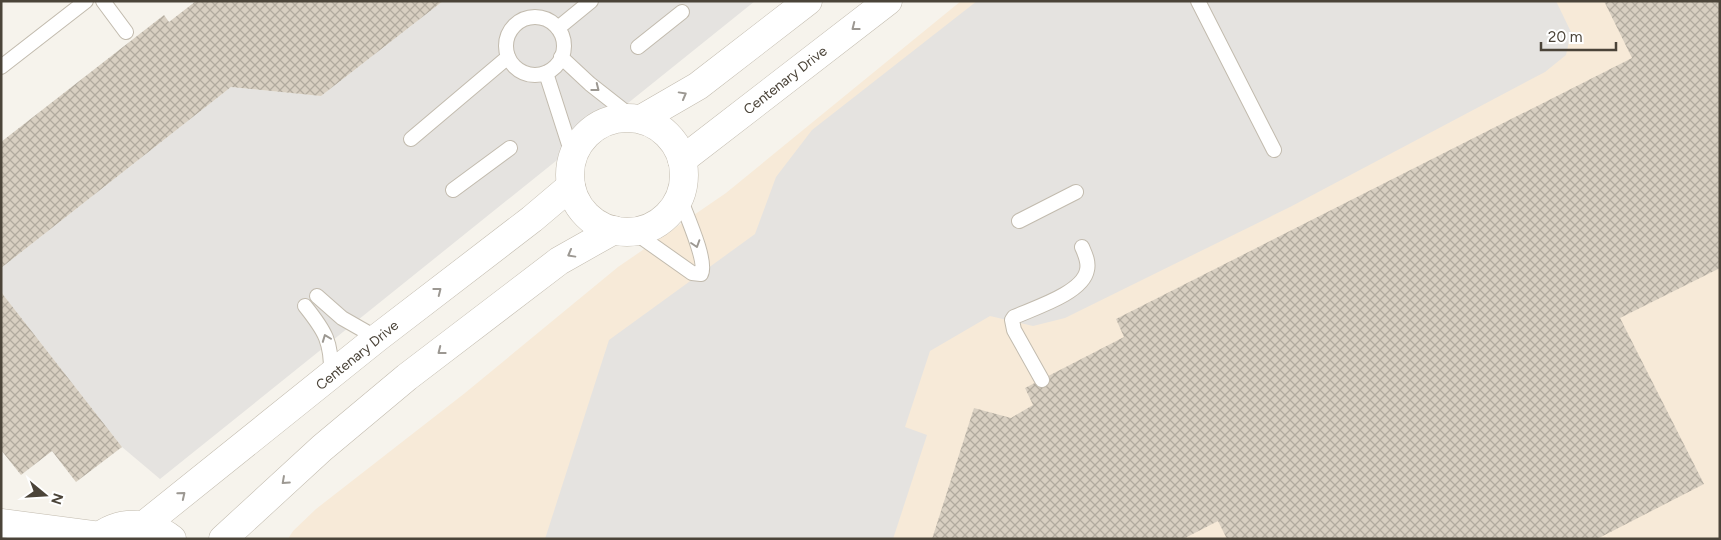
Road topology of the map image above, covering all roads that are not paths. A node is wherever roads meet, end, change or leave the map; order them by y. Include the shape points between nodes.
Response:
1 (86, 1) edge
2 (102, 1) edge
3 (590, 1) edge
4 (808, 1) edge
5 (888, 1) edge
6 (1198, 1) edge
7 (682, 12) dead end
8 (558, 28) junction
9 (126, 32) dead end
10 (638, 47) dead end
11 (508, 57) junction
12 (562, 57) junction
13 (1, 67) edge
14 (546, 73) junction
15 (636, 118) junction
16 (411, 139) dead end
17 (510, 148) dead end
18 (1274, 150) dead end
19 (573, 157) junction
20 (682, 160) junction
21 (571, 186) junction
22 (453, 190) dead end
23 (1076, 192) dead end
24 (680, 198) junction
25 (1019, 221) dead end
26 (624, 231) junction
27 (1082, 247) dead end
28 (317, 296) dead end
29 (305, 306) dead end
30 (377, 338) junction
31 (331, 376) junction
32 (1042, 380) dead end
33 (1, 523) edge
34 (144, 525) junction
35 (98, 537) edge
36 (172, 539) edge
37 (223, 539) edge

1 - 13 lane
2 - 9 lane
3 - 8 lane
15 -> 4 street via 698,86
5 -> 20 street, Centenary Drive
6 - 18 lane
7 - 10 lane
8 - 11 lane via 546,19 536,17 518,22 506,38
8 - 12 lane via 564,42
11 - 14 lane via 511,64 523,73
11 - 16 lane
12 - 14 lane
12 -> 15 lane via 590,84
14 - 19 lane
15 - 19 street via 609,120 593,128
15 - 20 street via 664,130
17 - 22 lane
19 - 21 street
20 - 24 street via 684,179
21 - 26 street via 576,201 586,214 598,224
30 -> 21 street, Centenary Drive
23 - 25 lane
24 - 26 street via 661,221 643,230
24 -> 26 lane via 700,256 701,274 692,273
26 -> 37 street via 559,261 407,377 322,448
27 - 32 lane via 1087,258 1087,270 1077,286 1012,320 1014,330
28 - 30 lane via 342,318
31 -> 29 lane via 331,355 326,336
30 - 31 street, Centenary Drive
34 -> 31 street, Centenary Drive
33 - 35 street
34 - 35 street via 125,525
34 - 36 street

